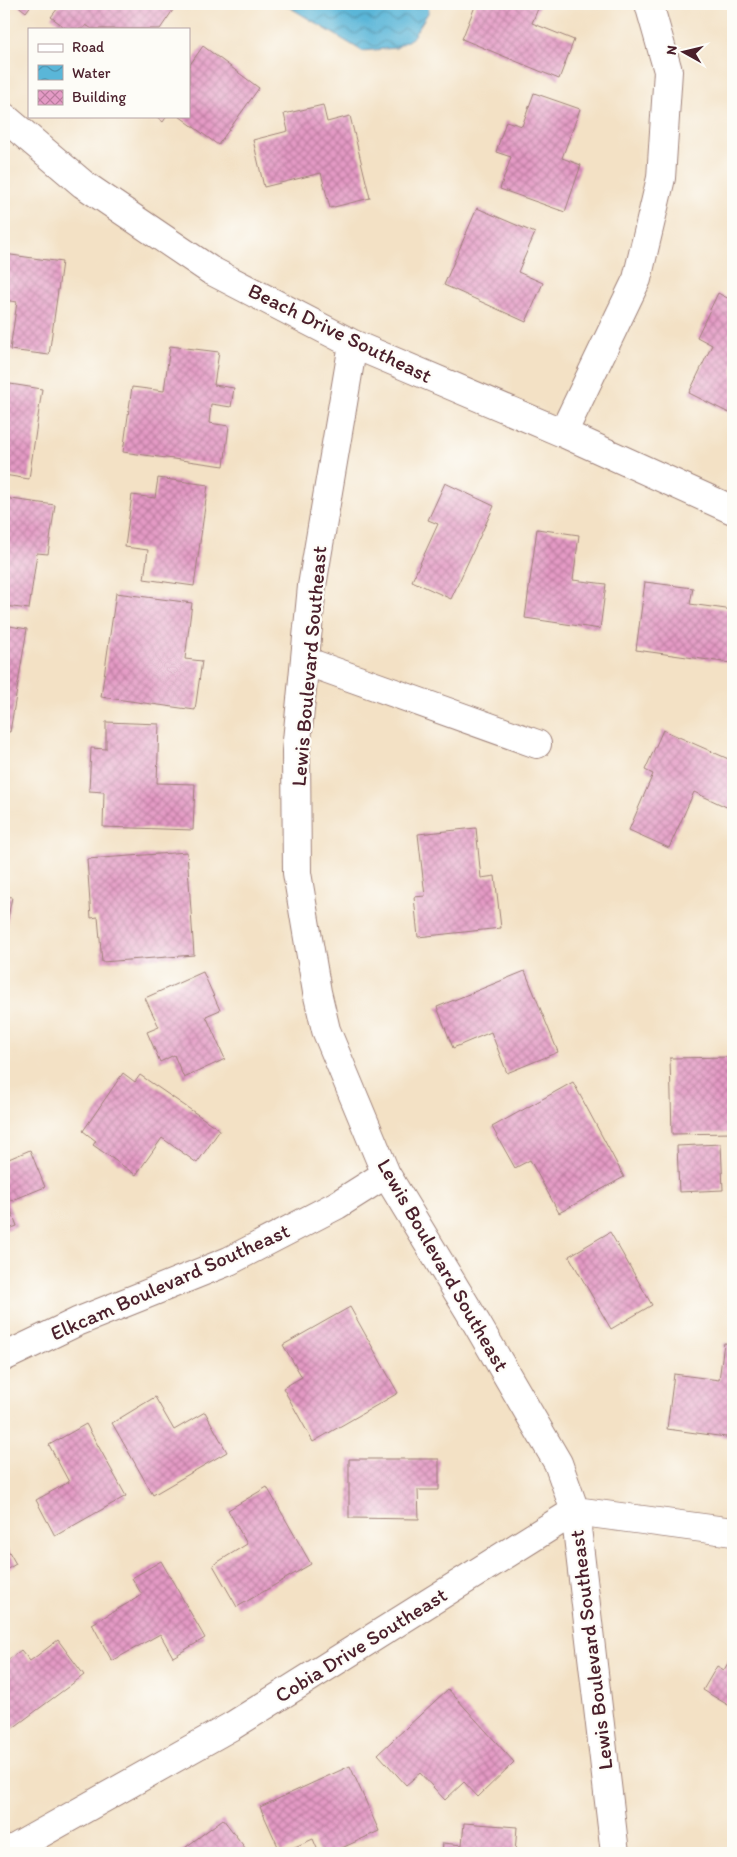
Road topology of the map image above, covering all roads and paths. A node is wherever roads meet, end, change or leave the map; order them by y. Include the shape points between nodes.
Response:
1 (649, 4) edge
2 (4, 117) edge
3 (353, 344) junction
4 (563, 433) junction
5 (733, 510) edge
6 (305, 661) junction
7 (537, 744) dead end
8 (386, 1174) junction
9 (4, 1358) edge
10 (575, 1510) junction
11 (733, 1532) edge
12 (45, 1843) edge
13 (6, 1853) edge
14 (615, 1853) edge

1 - 4 street via 668,71 661,178 637,279
2 - 3 street, Beach Drive Southeast via 83,184 210,270
3 - 4 street, Beach Drive Southeast
3 - 6 street, Lewis Boulevard Southeast via 312,586
4 - 5 street, Beach Drive Southeast
6 - 7 street
6 - 8 street, Lewis Boulevard Southeast via 296,751 296,873 326,1030
8 - 9 street, Elkcam Boulevard Southeast via 337,1205 229,1261 77,1322
8 - 10 street, Lewis Boulevard Southeast via 558,1463
10 - 11 street
10 - 12 street, Cobia Drive Southeast
10 - 14 street, Lewis Boulevard Southeast
12 - 13 street, Cobia Drive Southeast

